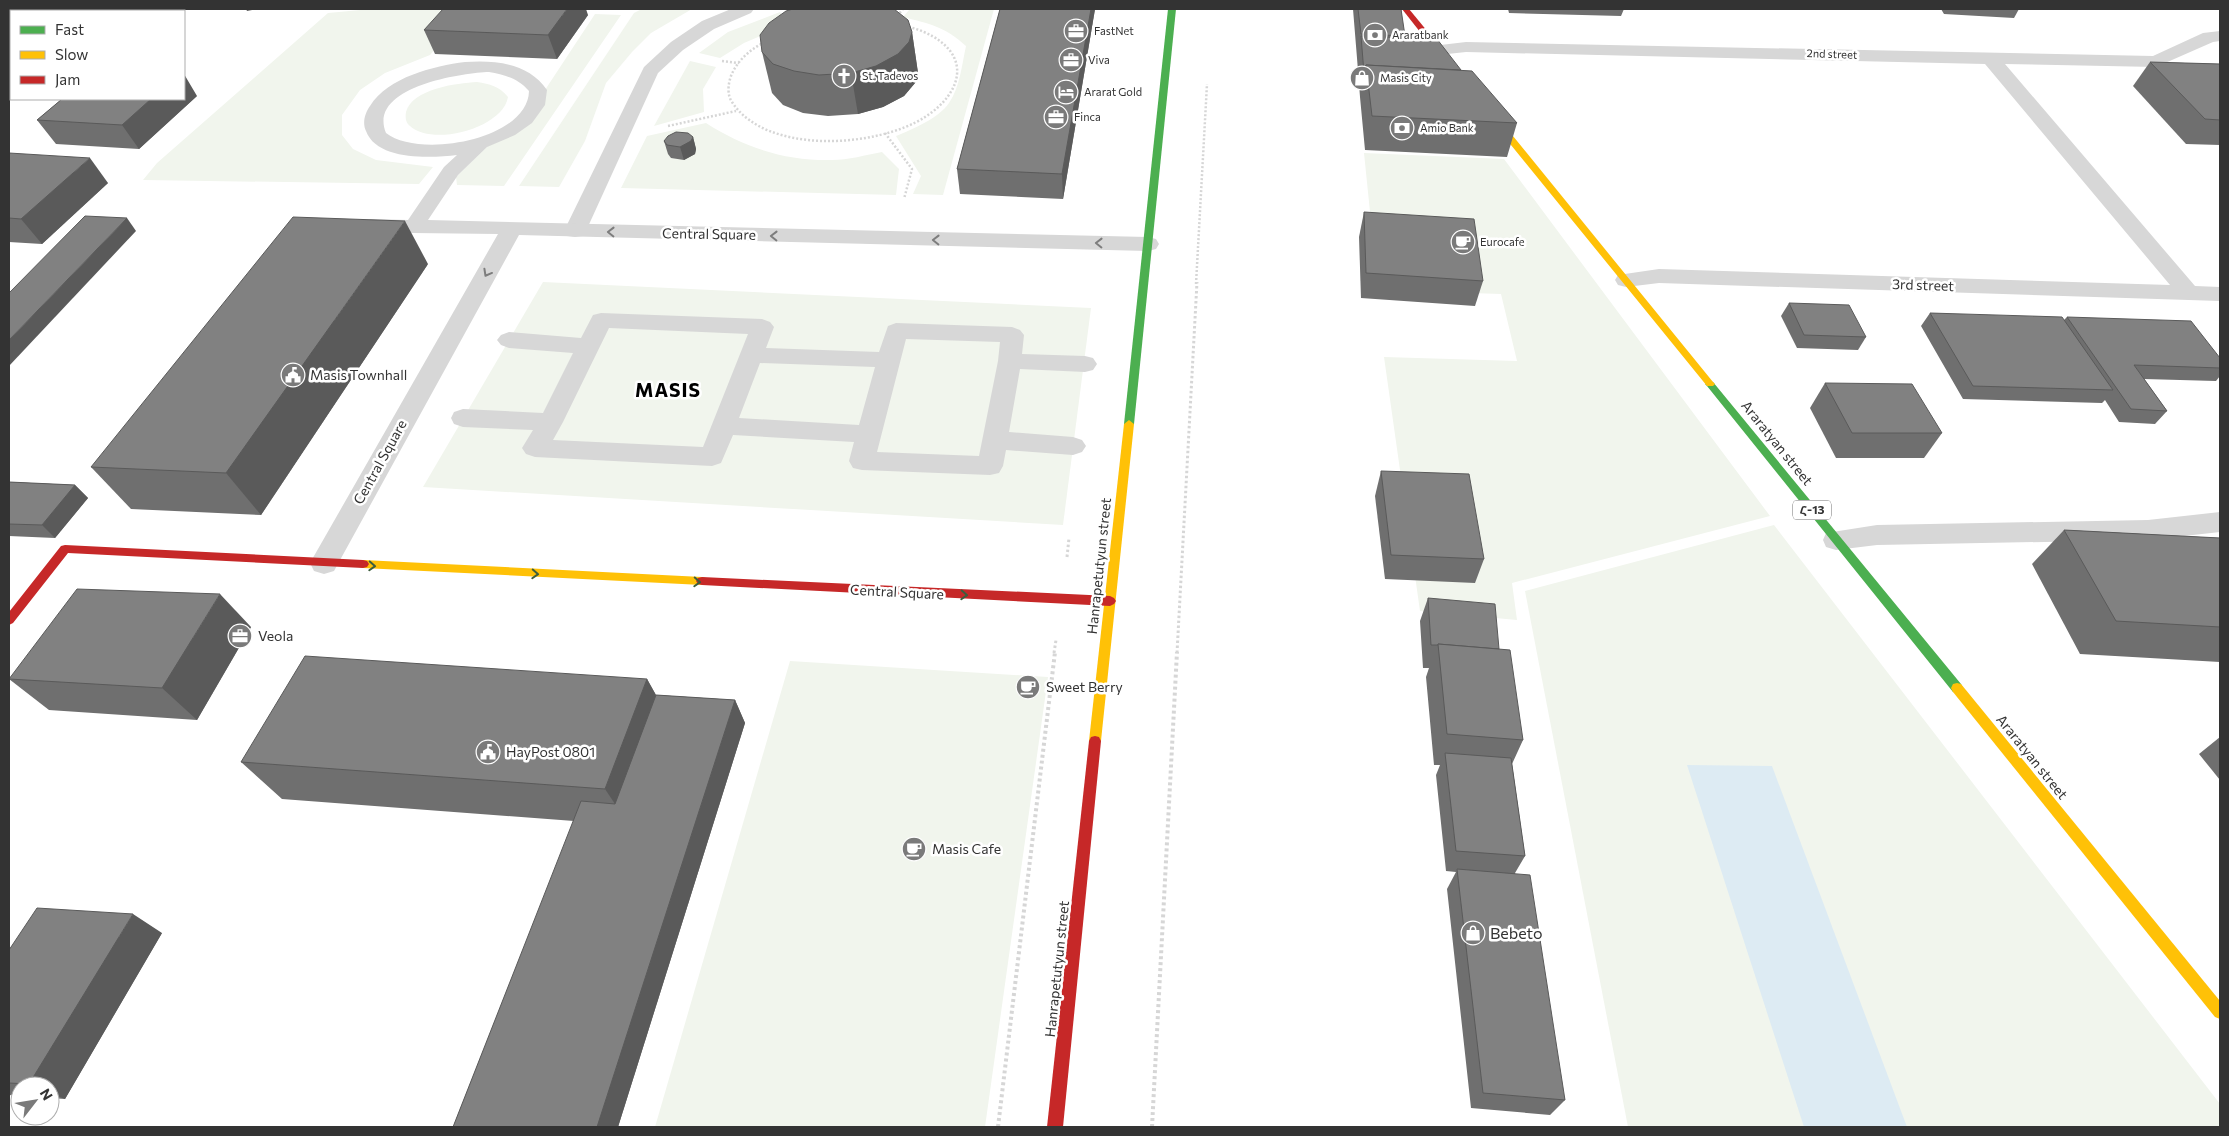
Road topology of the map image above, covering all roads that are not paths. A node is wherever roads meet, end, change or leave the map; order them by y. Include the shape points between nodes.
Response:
1 (745, 9) edge
2 (1172, 9) edge
3 (1405, 9) edge
4 (2220, 36) edge
5 (1438, 50) junction
6 (1990, 58) junction
7 (1463, 81) edge
8 (1482, 104) edge
9 (480, 144) junction
10 (347, 224) edge
11 (413, 227) junction
12 (511, 230) junction
13 (575, 231) junction
14 (1148, 244) junction
15 (1626, 280) junction
16 (2189, 293) junction
17 (2220, 294) edge
18 (509, 340) dead end
19 (587, 346) junction
20 (751, 355) junction
21 (888, 360) junction
22 (1010, 361) junction
23 (1084, 364) dead end
24 (463, 418) dead end
25 (551, 422) junction
26 (724, 426) junction
27 (869, 434) junction
28 (994, 440) junction
29 (1073, 446) dead end
30 (2220, 522) edge
31 (1836, 540) junction
32 (324, 564) junction
33 (1110, 601) junction
34 (12, 612) edge
35 (2220, 1012) edge
36 (1055, 1127) edge

1 - 13 street via 708,25 677,46 650,71
2 - 14 street, Hanrapetutyun street
3 - 5 street
4 - 6 street, 2nd street via 2209,37 2156,62
5 - 6 street, 2nd street via 1475,47
5 - 7 street
6 - 16 street
8 - 15 street, Araratyan street / Հ-13
9 - 9 street via 506,133 526,119 537,104 538,90 529,78 512,70 489,67 434,74 386,98 374,113 373,127 380,138 397,147 422,151 450,150
9 - 11 street via 451,171
10 - 11 street
11 - 12 street
12 - 13 street, Central Square
12 -> 32 street, Central Square
14 -> 13 street, Central Square
14 - 33 street, Hanrapetutyun street
15 - 16 street, 3rd street via 1659,276
15 - 31 street, Araratyan street / Հ-13
16 - 17 street, 3rd street
18 - 19 street
19 - 20 street via 601,320 762,326
19 - 25 street
20 - 21 street
20 - 26 street
21 - 22 street via 896,331 1012,335
21 - 27 street
22 - 23 street
22 - 28 street
24 - 25 street
25 - 26 street via 535,448 712,456
26 - 27 street
27 - 28 street via 862,461 990,466
28 - 29 street
30 - 31 street via 2148,530 1877,535
31 - 35 street, Araratyan street / Հ-13
32 -> 33 street, Central Square
32 - 34 street via 64,549
33 - 36 street, Hanrapetutyun street

